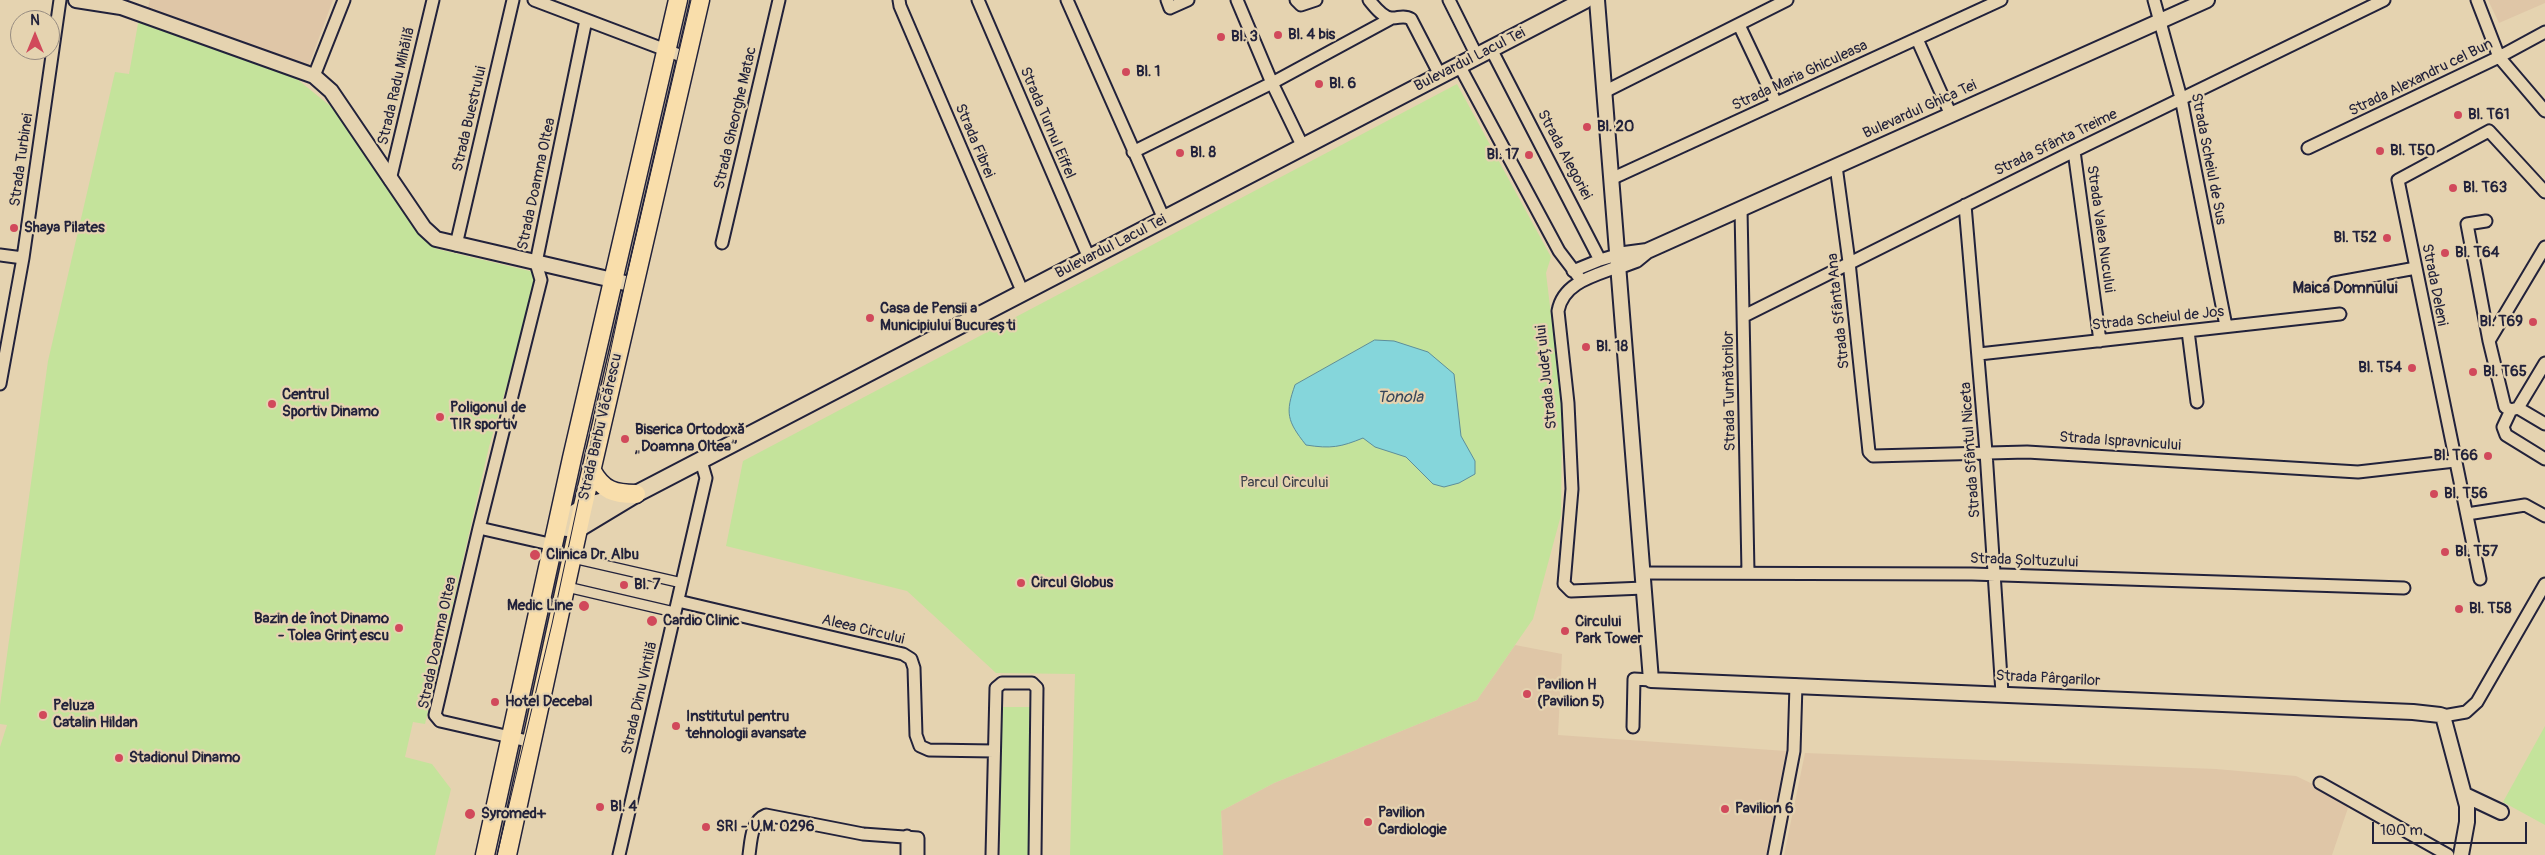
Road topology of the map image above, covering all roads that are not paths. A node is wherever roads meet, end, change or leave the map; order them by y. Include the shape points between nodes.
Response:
1 (60, 0) edge
2 (76, 0) edge
3 (344, 0) edge
4 (433, 0) edge
5 (513, 0) edge
6 (534, 0) edge
7 (678, 0) edge
8 (700, 0) edge
9 (779, 0) edge
10 (899, 0) edge
11 (978, 0) edge
12 (1066, 0) edge
13 (1188, 0) edge
14 (1237, 0) edge
15 (1296, 0) edge
16 (1316, 0) edge
17 (1368, 0) edge
18 (1449, 0) edge
19 (1585, 0) edge
20 (1596, 0) edge
21 (1787, 0) edge
22 (2001, 0) edge
23 (2154, 0) edge
24 (2208, 0) edge
25 (2384, 0) edge
26 (2477, 0) edge
27 (109, 2) edge
28 (1168, 4) edge
29 (1392, 18) junction
30 (586, 20) junction
31 (2160, 21) junction
32 (1738, 25) junction
33 (2545, 32) edge
34 (1917, 39) junction
35 (667, 51) junction
36 (1484, 52) junction
37 (2499, 57) junction
38 (687, 58) junction
39 (1459, 65) junction
40 (1440, 75) junction
41 (314, 76) junction
42 (1272, 83) junction
43 (1604, 92) junction
44 (2181, 98) junction
45 (1776, 103) junction
46 (2545, 111) edge
47 (1951, 115) junction
48 (1303, 147) junction
49 (2308, 148) dead end
50 (2074, 150) junction
51 (1133, 152) junction
52 (1836, 166) junction
53 (1611, 179) junction
54 (390, 180) junction
55 (2545, 192) edge
56 (1965, 205) junction
57 (1741, 209) junction
58 (1164, 220) junction
59 (2486, 221) dead end
60 (722, 243) dead end
61 (456, 245) junction
62 (2545, 246) edge
63 (0, 255) edge
64 (23, 258) junction
65 (1089, 258) junction
66 (1600, 260) junction
67 (1617, 261) junction
68 (1849, 262) junction
69 (536, 263) junction
70 (2416, 268) junction
71 (1573, 271) junction
72 (614, 280) junction
73 (1581, 280) junction
74 (2334, 283) dead end
75 (634, 285) junction
76 (1023, 293) junction
77 (2340, 314) dead end
78 (1744, 316) junction
79 (2226, 326) junction
80 (2188, 331) junction
81 (2100, 340) junction
82 (2490, 341) junction
83 (1979, 354) junction
84 (2545, 363) edge
85 (0, 384) edge
86 (2197, 402) dead end
87 (2515, 409) junction
88 (2545, 424) edge
89 (1869, 452) joint
90 (1986, 452) junction
91 (2545, 459) edge
92 (701, 461) junction
93 (2455, 461) junction
94 (592, 471) junction
95 (636, 494) junction
96 (583, 506) junction
97 (2467, 514) junction
98 (2545, 516) edge
99 (558, 527) junction
100 (479, 528) junction
101 (578, 529) junction
102 (554, 545) junction
103 (573, 558) junction
104 (1748, 572) junction
105 (1642, 573) junction
106 (1995, 574) junction
107 (2480, 579) dead end
108 (682, 583) junction
109 (2545, 584) edge
110 (567, 587) junction
111 (1644, 588) junction
112 (2404, 588) dead end
113 (678, 601) junction
114 (674, 612) junction
115 (1651, 680) junction
116 (1796, 685) junction
117 (2002, 693) junction
118 (2443, 716) junction
119 (1633, 727) dead end
120 (511, 738) junction
121 (532, 742) junction
122 (994, 751) junction
123 (2320, 783) dead end
124 (2465, 795) junction
125 (2467, 828) junction
126 (908, 836) junction
127 (485, 855) edge
128 (507, 855) edge
129 (619, 855) edge
130 (750, 855) edge
131 (907, 855) edge
132 (918, 855) edge
133 (992, 855) edge
134 (1035, 855) edge
135 (1774, 855) edge
136 (2448, 855) edge
137 (2460, 855) edge

1 - 64 street, Strada Turbinei
2 - 27 street
3 - 41 street
4 - 54 street, Strada Radu Mihăilă
5 - 61 street, Strada Buestrului
6 - 30 street
7 - 35 main road, Strada Barbu Văcărescu
8 - 38 main road, Strada Barbu Văcărescu
9 - 60 street, Strada Gheorghe Matac
10 - 76 street, Strada Fibrei
11 - 65 street, Strada Turnul Eiffel
12 - 51 street
13 - 28 street
14 - 42 street
15 - 16 street via 1301,5
17 - 29 street via 1381,13
18 - 36 street, Strada Alegoriei
19 - 36 main road, Bulevardul Lacul Tei
20 - 43 street
21 - 32 street
22 - 34 street, Strada Maria Ghiculeasa
23 - 31 street, Strada Scheiul de Sus
24 - 31 street, Bulevardul Ghica Tei
25 - 44 street, Strada Sfânta Treime
26 - 37 street
27 - 41 street
29 - 40 street via 1410,18
29 - 42 street
30 - 35 street
30 - 69 street, Strada Doamna Oltea
31 - 44 street, Strada Scheiul de Sus
31 - 47 street, Bulevardul Ghica Tei
32 - 43 street
32 - 45 street
33 - 37 street, Strada Alexandru cel Bun
34 - 45 street, Strada Maria Ghiculeasa
34 - 47 street
35 - 38 street
35 - 72 main road, Strada Barbu Văcărescu
36 - 39 main road, Bulevardul Lacul Tei
36 - 66 street, Strada Alegoriei
37 - 46 street
37 - 49 street, Strada Alexandru cel Bun
38 - 75 main road, Strada Barbu Văcărescu
39 - 40 main road, Bulevardul Lacul Tei
39 - 71 street via 1559,251
40 - 48 main road, Bulevardul Lacul Tei
41 - 54 street via 331,91
42 - 48 street
42 - 51 street
43 - 53 street
44 - 50 street, Strada Sfânta Treime
44 - 79 street, Strada Scheiul de Sus
45 - 53 street, Strada Maria Ghiculeasa
47 - 52 street, Bulevardul Ghica Tei
48 - 58 main road, Bulevardul Lacul Tei
50 - 56 street, Strada Sfânta Treime
50 - 81 street, Strada Valea Nucului
51 - 58 street
52 - 57 street, Bulevardul Ghica Tei
52 - 68 street, Strada Sfânta Ana
53 - 67 street
54 - 61 street via 429,234
55 - 70 street, Strada Deleni via 2489,131 2398,180
56 - 68 street, Strada Sfânta Treime
56 - 83 street, Strada Sfântul Niceta
57 - 67 street, Bulevardul Ghica Tei via 1647,250 1636,260
57 - 78 street, Strada Turnătorilor
58 - 65 main road, Bulevardul Lacul Tei
59 - 82 street via 2467,224
61 - 69 street
62 - 82 street
63 - 64 street
64 - 85 street, Strada Turbinei
65 - 76 main road, Bulevardul Lacul Tei
66 - 67 street
66 - 71 street
67 - 73 street
67 - 105 street
68 - 78 street, Strada Sfânta Treime
68 - 89 street, Strada Sfânta Ana
69 - 72 street
69 - 100 street, Strada Doamna Oltea via 541,280
70 - 74 street
70 - 93 street, Strada Deleni
71 - 73 street
72 - 75 street
72 - 99 main road, Strada Barbu Văcărescu
73 - 111 street, Strada Județului via 1562,297 1558,311 1568,403 1572,489 1564,584 1571,591
75 - 94 main road, Strada Barbu Văcărescu
76 - 92 main road, Bulevardul Lacul Tei
77 - 79 street, Strada Scheiul de Jos
78 - 104 street, Strada Turnătorilor
79 - 80 street, Strada Scheiul de Jos
80 - 81 street, Strada Scheiul de Jos
80 - 86 street
81 - 83 street, Strada Scheiul de Jos
82 - 87 street via 2502,400 2505,407
83 - 90 street, Strada Sfântul Niceta
84 - 87 street
87 - 88 street
87 - 91 street via 2504,428 2506,435
89 - 90 street, Strada Ispravnicului via 1878,456
90 - 93 street, Strada Ispravnicului via 2065,453 2370,472
90 - 106 street, Strada Sfântul Niceta
92 - 95 main road, Bulevardul Lacul Tei
92 - 108 street, Strada Dinu Vintilă via 706,478
93 - 97 street, Strada Deleni
94 - 95 main road via 607,490
94 - 96 main road, Strada Barbu Văcărescu
95 - 96 main road, Bulevardul Lacul Tei
95 - 101 main road, Bulevardul Lacul Tei
96 - 99 main road, Bulevardul Lacul Tei
96 - 101 main road, Strada Barbu Văcărescu
97 - 98 street via 2525,505
97 - 107 street, Strada Deleni
99 - 101 main road
99 - 102 main road, Strada Barbu Văcărescu
100 - 102 street
100 - 120 street, Strada Doamna Oltea via 435,715 440,721
101 - 103 main road, Strada Barbu Văcărescu
102 - 120 main road, Strada Barbu Văcărescu
103 - 108 street
103 - 110 main road, Strada Barbu Văcărescu
104 - 105 street, Strada Șoltuzului
104 - 106 street, Strada Șoltuzului
105 - 111 street
106 - 112 street, Strada Șoltuzului
106 - 117 street, Strada Sfântul Niceta
108 - 113 street, Strada Dinu Vintilă
109 - 118 street via 2477,702 2466,712
110 - 114 street
110 - 121 main road, Strada Barbu Văcărescu
111 - 115 street
113 - 114 street, Strada Dinu Vintilă
113 - 122 street, Aleea Circului via 903,654 911,659 914,668 916,735 920,746 929,750
114 - 129 street, Strada Dinu Vintilă
115 - 116 street, Strada Pârgarilor
115 - 119 street via 1634,680
116 - 117 street, Strada Pârgarilor
116 - 135 street via 1794,751
117 - 118 street, Strada Pârgarilor
118 - 124 street
120 - 121 street
120 - 127 main road, Strada Barbu Văcărescu
121 - 128 main road, Strada Barbu Văcărescu
122 - 133 street
122 - 134 street via 996,688 1002,683 1036,685
123 - 136 street
124 - 125 street
124 - 125 street via 2501,812 2480,816
125 - 137 street
126 - 130 street via 863,834 766,815 755,824
126 - 131 street
126 - 132 street via 918,838

